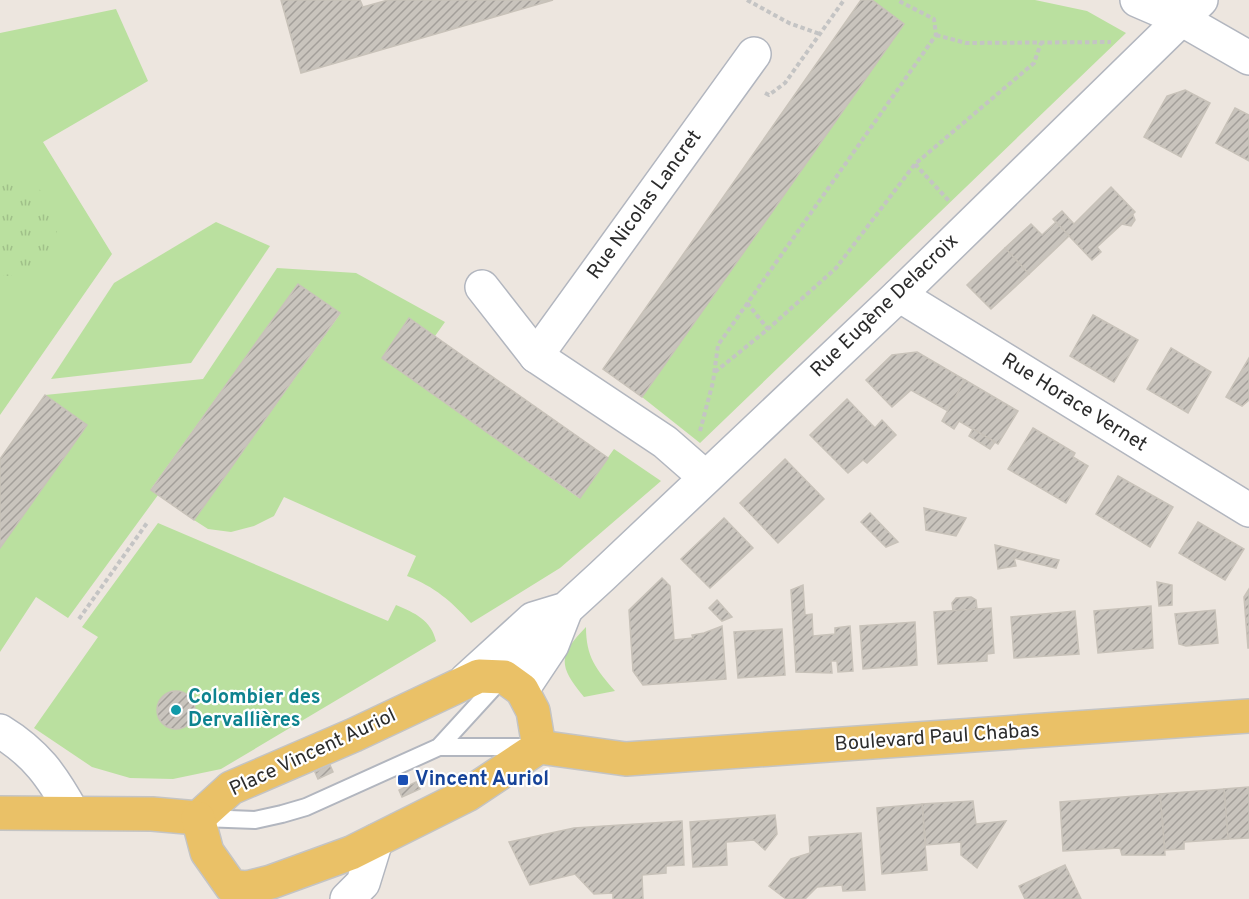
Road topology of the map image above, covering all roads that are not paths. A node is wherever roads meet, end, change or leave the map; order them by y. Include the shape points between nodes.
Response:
1 (1137, 0) edge
2 (1191, 10) edge
3 (1249, 58) edge
4 (744, 67) road end
5 (482, 287) dead end
6 (899, 295) junction
7 (537, 356) junction
8 (705, 477) junction
9 (1249, 510) edge
10 (566, 609) junction
11 (466, 680) junction
12 (513, 683) junction
13 (1249, 716) edge
14 (0, 731) edge
15 (440, 747) junction
16 (539, 747) junction
17 (626, 759) joint
18 (72, 812) junction
19 (0, 813) edge
20 (198, 818) junction
21 (376, 841) junction
22 (230, 892) edge
23 (347, 899) edge

1 - 2 street
2 - 3 street
2 - 6 street, Rue Eugène Delacroix
4 - 7 street, Rue Nicolas Lancret
5 - 7 street
6 - 8 street, Rue Eugène Delacroix
6 - 9 street, Rue Horace Vernet
7 - 8 street via 665,442
8 - 10 street, Rue Eugène Delacroix
10 - 11 street, Place Vincent Auriol via 533,620
10 - 12 street, Place Vincent Auriol via 552,645
11 - 12 main road, Place Vincent Auriol via 479,676
11 - 20 main road, Place Vincent Auriol via 354,735 231,788
12 - 15 lane, Place Vincent Auriol
12 - 16 main road via 533,711
13 - 17 main road, Boulevard Paul Chabas
14 - 18 street via 26,747 53,778
15 - 16 lane, Place Vincent Auriol
15 - 20 lane, Place Vincent Auriol via 290,812 255,820
16 - 17 main road, Place Vincent Auriol
16 - 21 main road via 467,795
18 - 19 main road, Place Vincent Auriol
18 - 20 main road, Place Vincent Auriol
20 - 22 main road via 207,852
21 - 22 main road via 271,882
21 - 23 street via 363,883

